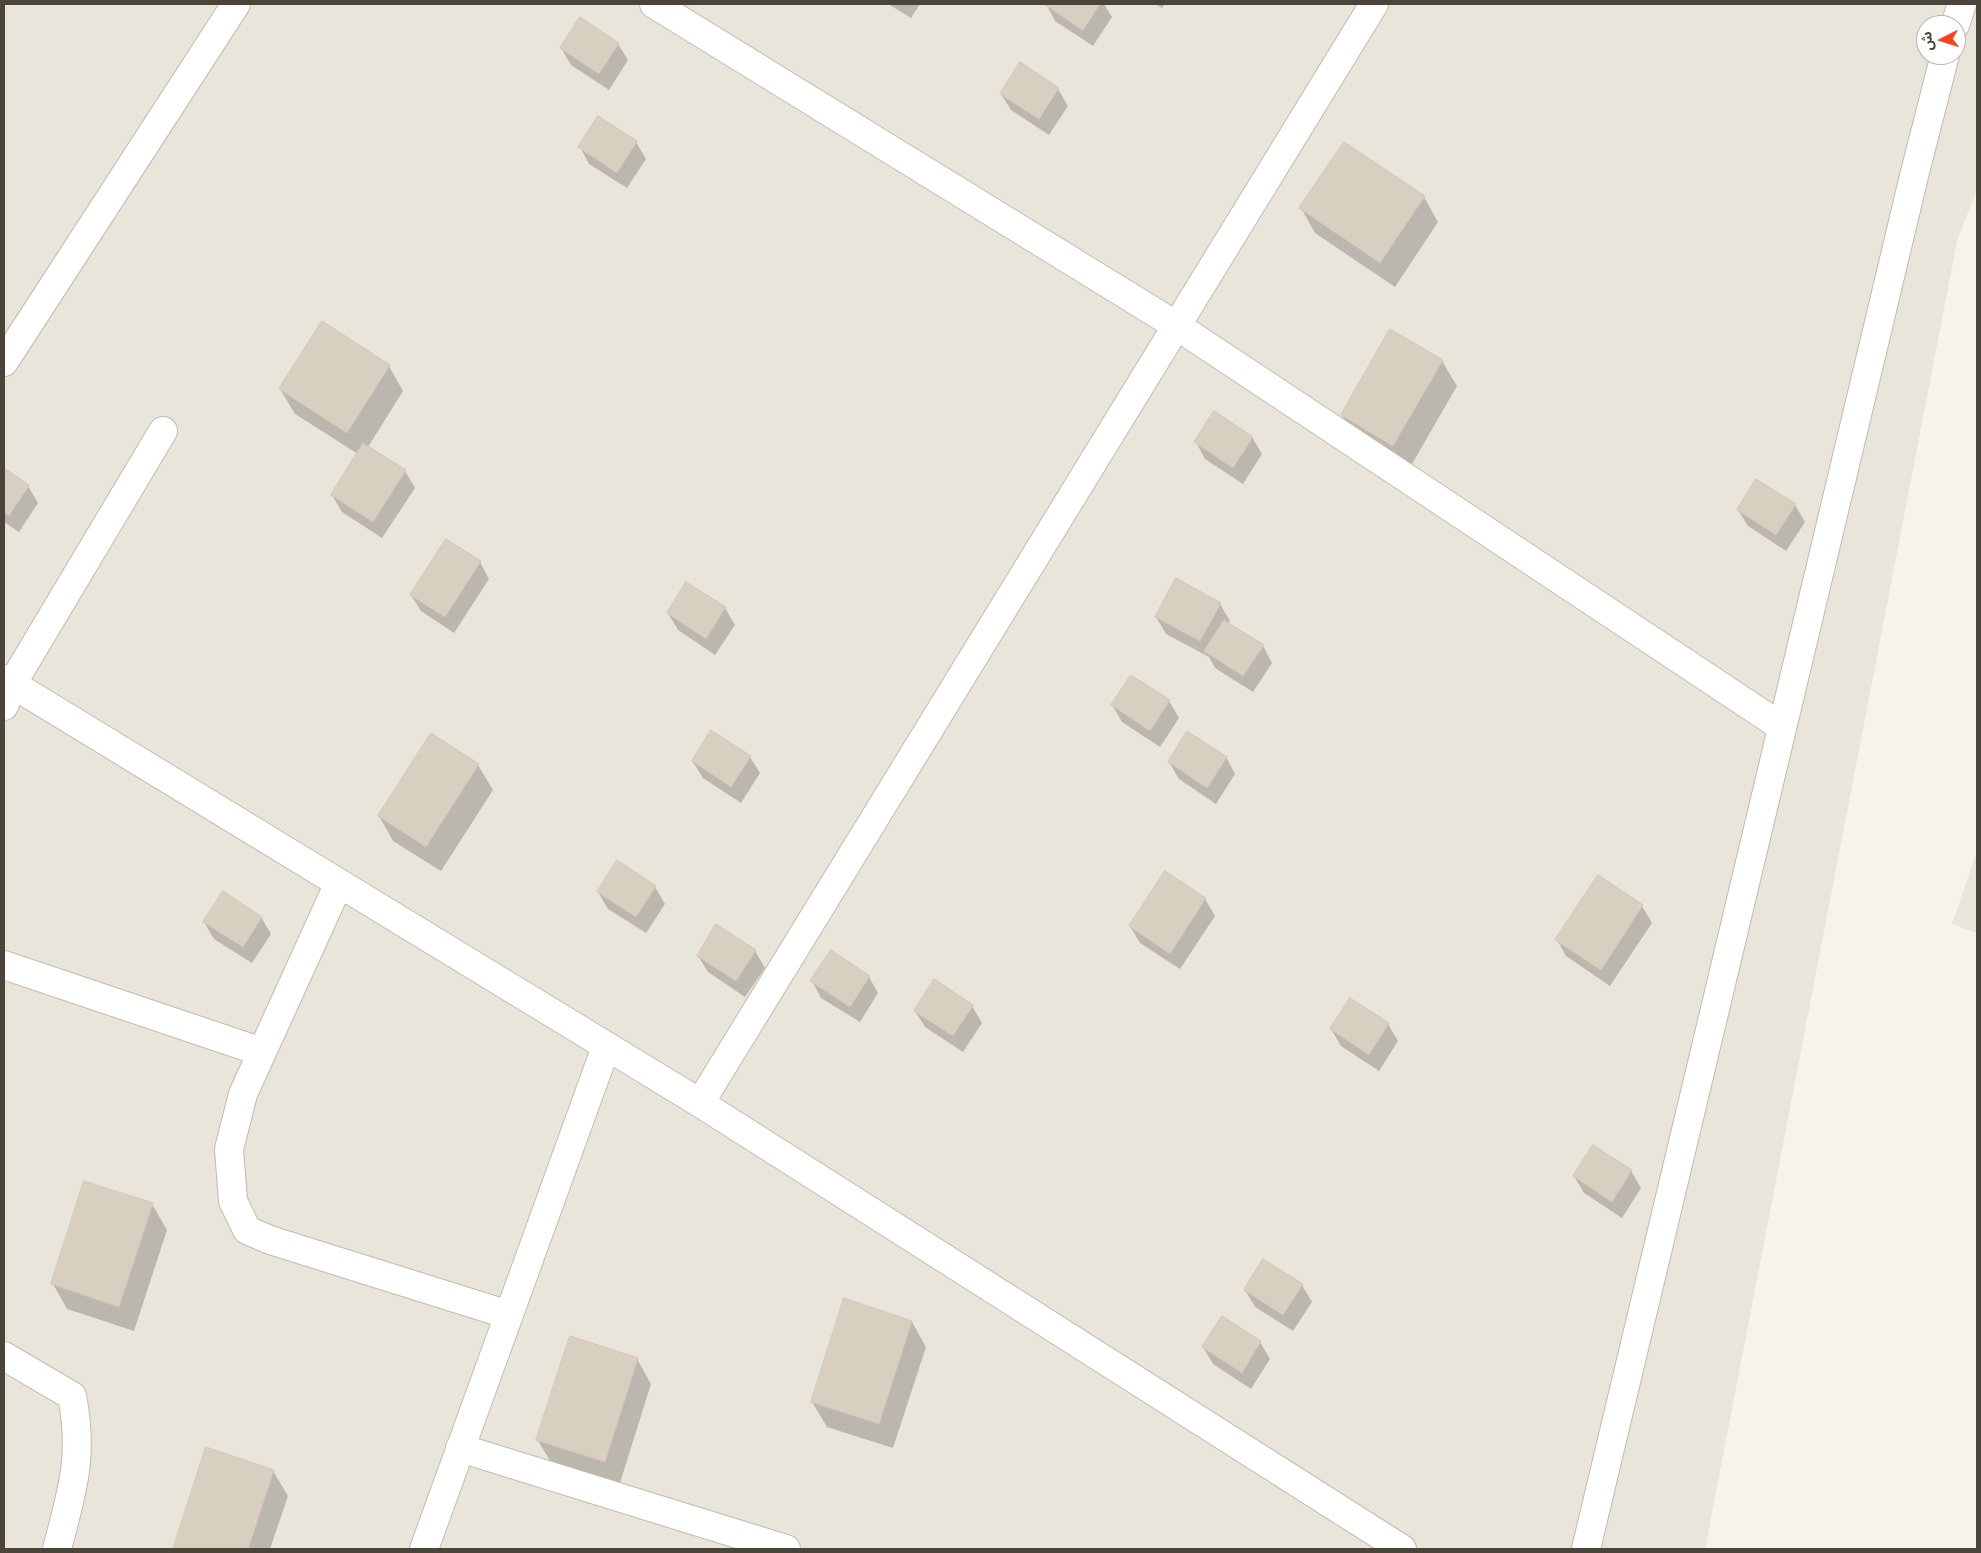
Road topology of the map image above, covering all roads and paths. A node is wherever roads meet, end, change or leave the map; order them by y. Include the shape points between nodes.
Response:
1 (236, 4) edge
2 (654, 4) edge
3 (1374, 4) edge
4 (1943, 65) edge
5 (1177, 326) junction
6 (4, 362) edge
7 (163, 431) dead end
8 (6, 690) edge
9 (1782, 727) junction
10 (339, 883) junction
11 (4, 965) edge
12 (606, 1047) junction
13 (262, 1052) junction
14 (700, 1104) junction
15 (509, 1315) junction
16 (4, 1356) edge
17 (460, 1448) junction
18 (57, 1549) edge
19 (424, 1549) edge
20 (786, 1549) edge
21 (1402, 1549) edge
22 (1586, 1549) edge

1 - 6 street
2 - 5 street
3 - 5 street
4 - 9 street
5 - 9 street
5 - 14 street
7 - 8 street
8 - 10 street
9 - 22 street
10 - 12 street
10 - 13 street
11 - 13 street
12 - 14 street
12 - 15 street
13 - 15 street via 243,1094 229,1149 233,1201 247,1230
14 - 21 street
15 - 17 street
16 - 18 street via 72,1396 78,1452 74,1484
17 - 19 street
17 - 20 street

